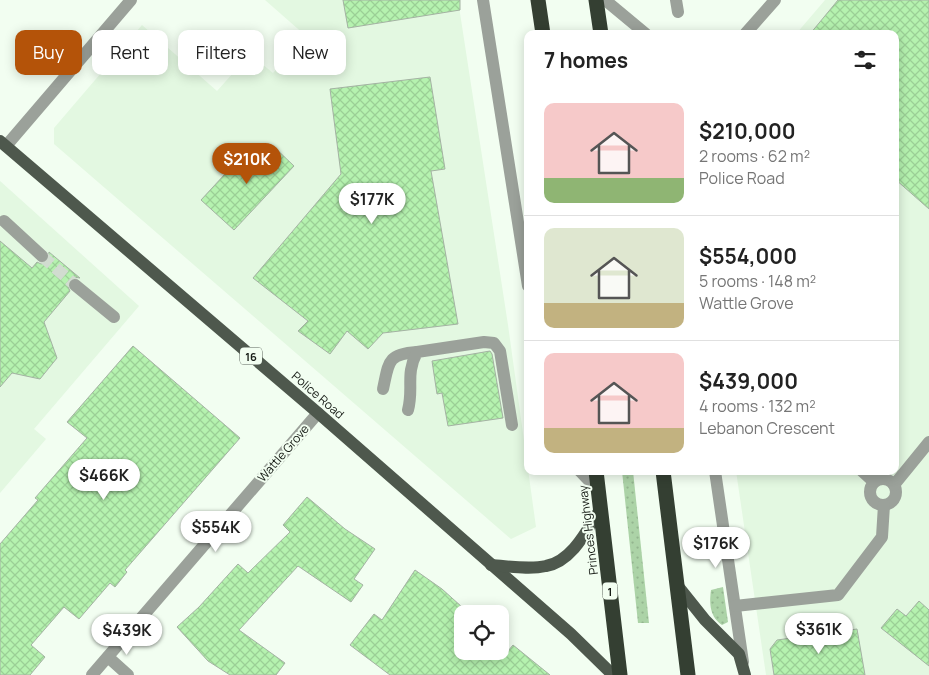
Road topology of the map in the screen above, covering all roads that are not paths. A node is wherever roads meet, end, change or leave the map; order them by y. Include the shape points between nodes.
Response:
1 (131, 0) edge
2 (483, 0) edge
3 (538, 0) edge
4 (596, 0) edge
5 (605, 0) edge
6 (775, 0) edge
7 (542, 30) edge
8 (600, 30) edge
9 (641, 30) edge
10 (749, 30) edge
11 (3, 143) edge
12 (4, 221) dead end
13 (42, 256) tunnel mouth
14 (524, 261) edge
15 (75, 285) tunnel mouth
16 (114, 317) dead end
17 (417, 352) junction
18 (383, 389) dead end
19 (408, 410) dead end
20 (318, 413) junction
21 (512, 425) dead end
22 (929, 442) edge
23 (584, 475) edge
24 (596, 475) edge
25 (663, 475) edge
26 (717, 475) edge
27 (866, 475) edge
28 (874, 482) junction
29 (894, 484) junction
30 (598, 490) junction
31 (884, 506) junction
32 (601, 508) junction
33 (491, 565) junction
34 (677, 585) junction
35 (735, 606) junction
36 (108, 657) junction
37 (744, 669) edge
38 (92, 675) edge
39 (128, 675) edge
40 (613, 675) edge
41 (620, 675) edge
42 (688, 675) edge

1 - 11 street
2 - 14 street
3 - 7 highway
4 - 8 highway
5 - 9 street
6 - 10 street
11 - 20 main road, Police Road / 16
12 - 13 street
15 - 16 street
17 - 18 street via 399,353 392,358
17 - 19 street via 409,376
17 - 21 street via 494,343 500,350
20 - 33 main road, Police Road / 16
20 - 36 street, Wattle Grove
22 - 29 street
23 - 30 street
24 - 30 highway, Princes Highway / 1
25 - 34 highway
26 - 35 street
27 - 28 street
28 - 29 street via 884,479
28 - 31 street via 870,489 871,497 876,504
29 - 31 street via 894,500
30 - 32 highway, Princes Highway / 1
31 - 35 street via 882,536 838,596
32 - 33 main road via 574,548 553,564 536,567
32 - 41 highway, Princes Highway / 1
33 - 40 main road, Police Road / 16
34 - 37 main road via 705,620 736,650
34 - 42 highway
35 - 37 street
36 - 38 street, Wattle Grove
36 - 39 street

